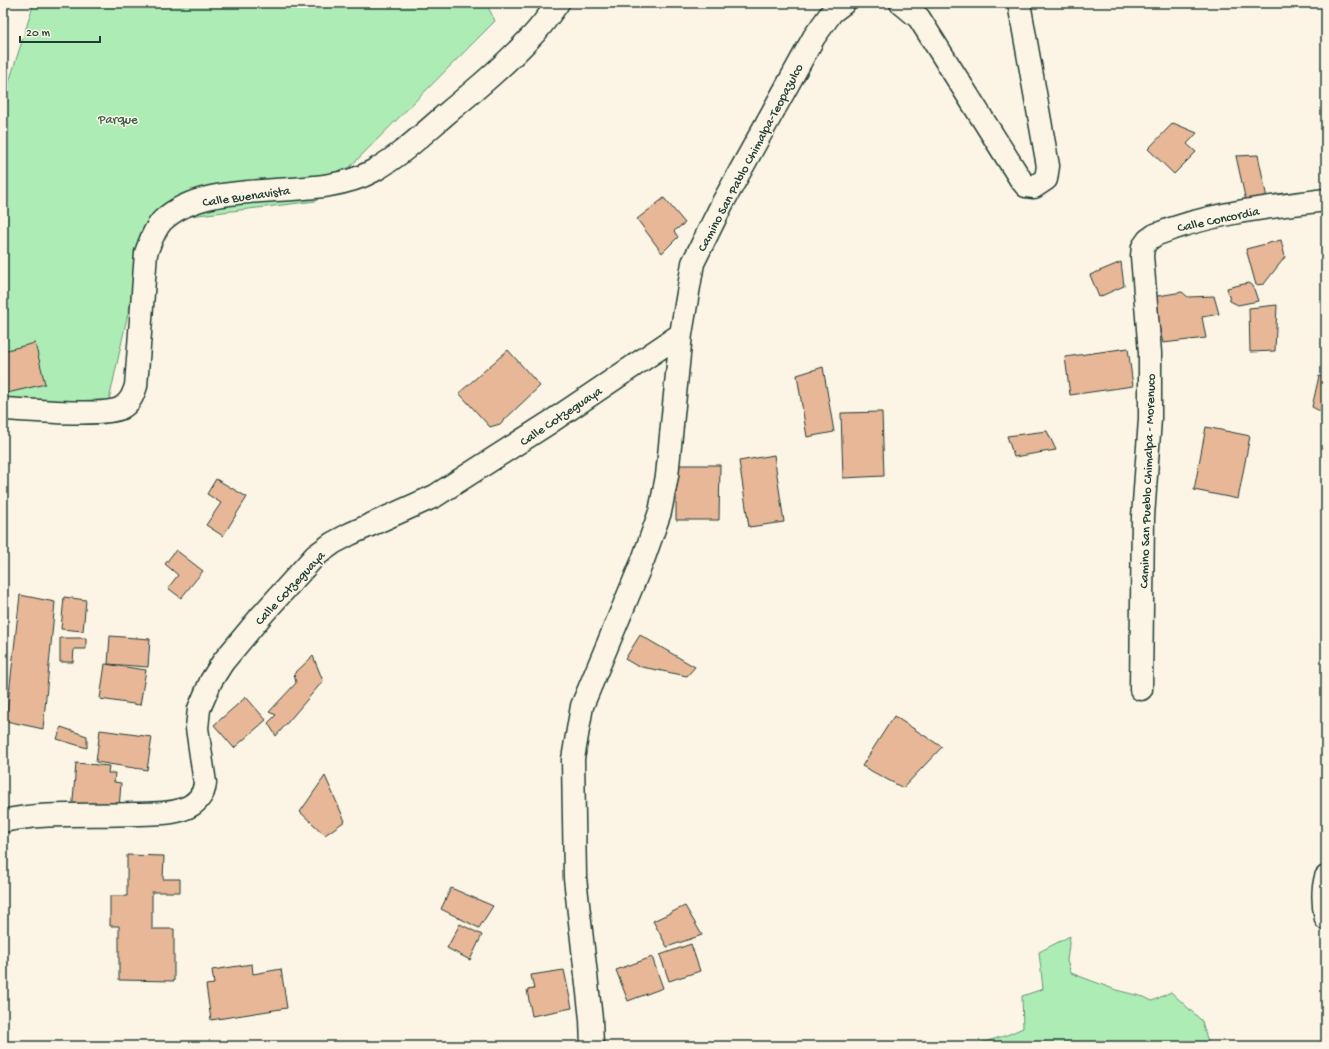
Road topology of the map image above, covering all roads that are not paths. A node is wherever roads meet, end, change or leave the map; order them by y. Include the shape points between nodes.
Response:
1 (558, 3) edge
2 (844, 3) edge
3 (901, 3) edge
4 (1019, 3) edge
5 (1326, 200) edge
6 (1142, 273) joint
7 (681, 334) junction
8 (3, 409) edge
9 (1141, 689) dead end
10 (3, 820) edge
11 (1326, 877) edge
12 (1326, 919) edge
13 (592, 1046) edge

1 - 8 street, Calle Buenavista via 533,36 493,74 405,149 374,170 332,186 208,199 187,205 162,222 153,234 146,253 136,386 133,397 127,404 120,409 90,413
2 - 7 street, Camino San Pablo Chimalpa-Teopazulco via 832,12 814,37 712,223 693,263
3 - 4 street via 919,18 1021,180 1026,186 1034,187 1046,179 1048,166
5 - 6 street, Calle Concordia via 1214,217 1162,232 1148,240 1143,247
6 - 9 street, Camino San Pueblo Chimalpa - Morenuco via 1150,353 1150,419 1144,517
7 - 10 street, Calle Cotzeguaya via 435,496 344,537 315,556 228,656 211,681 198,715 198,747 205,790 196,801 182,810 44,815
7 - 13 street, Camino San Pablo Chimalpa-Teopazulco via 667,476 660,512 643,560 582,706 574,759 575,878
11 - 12 street via 1323,886

